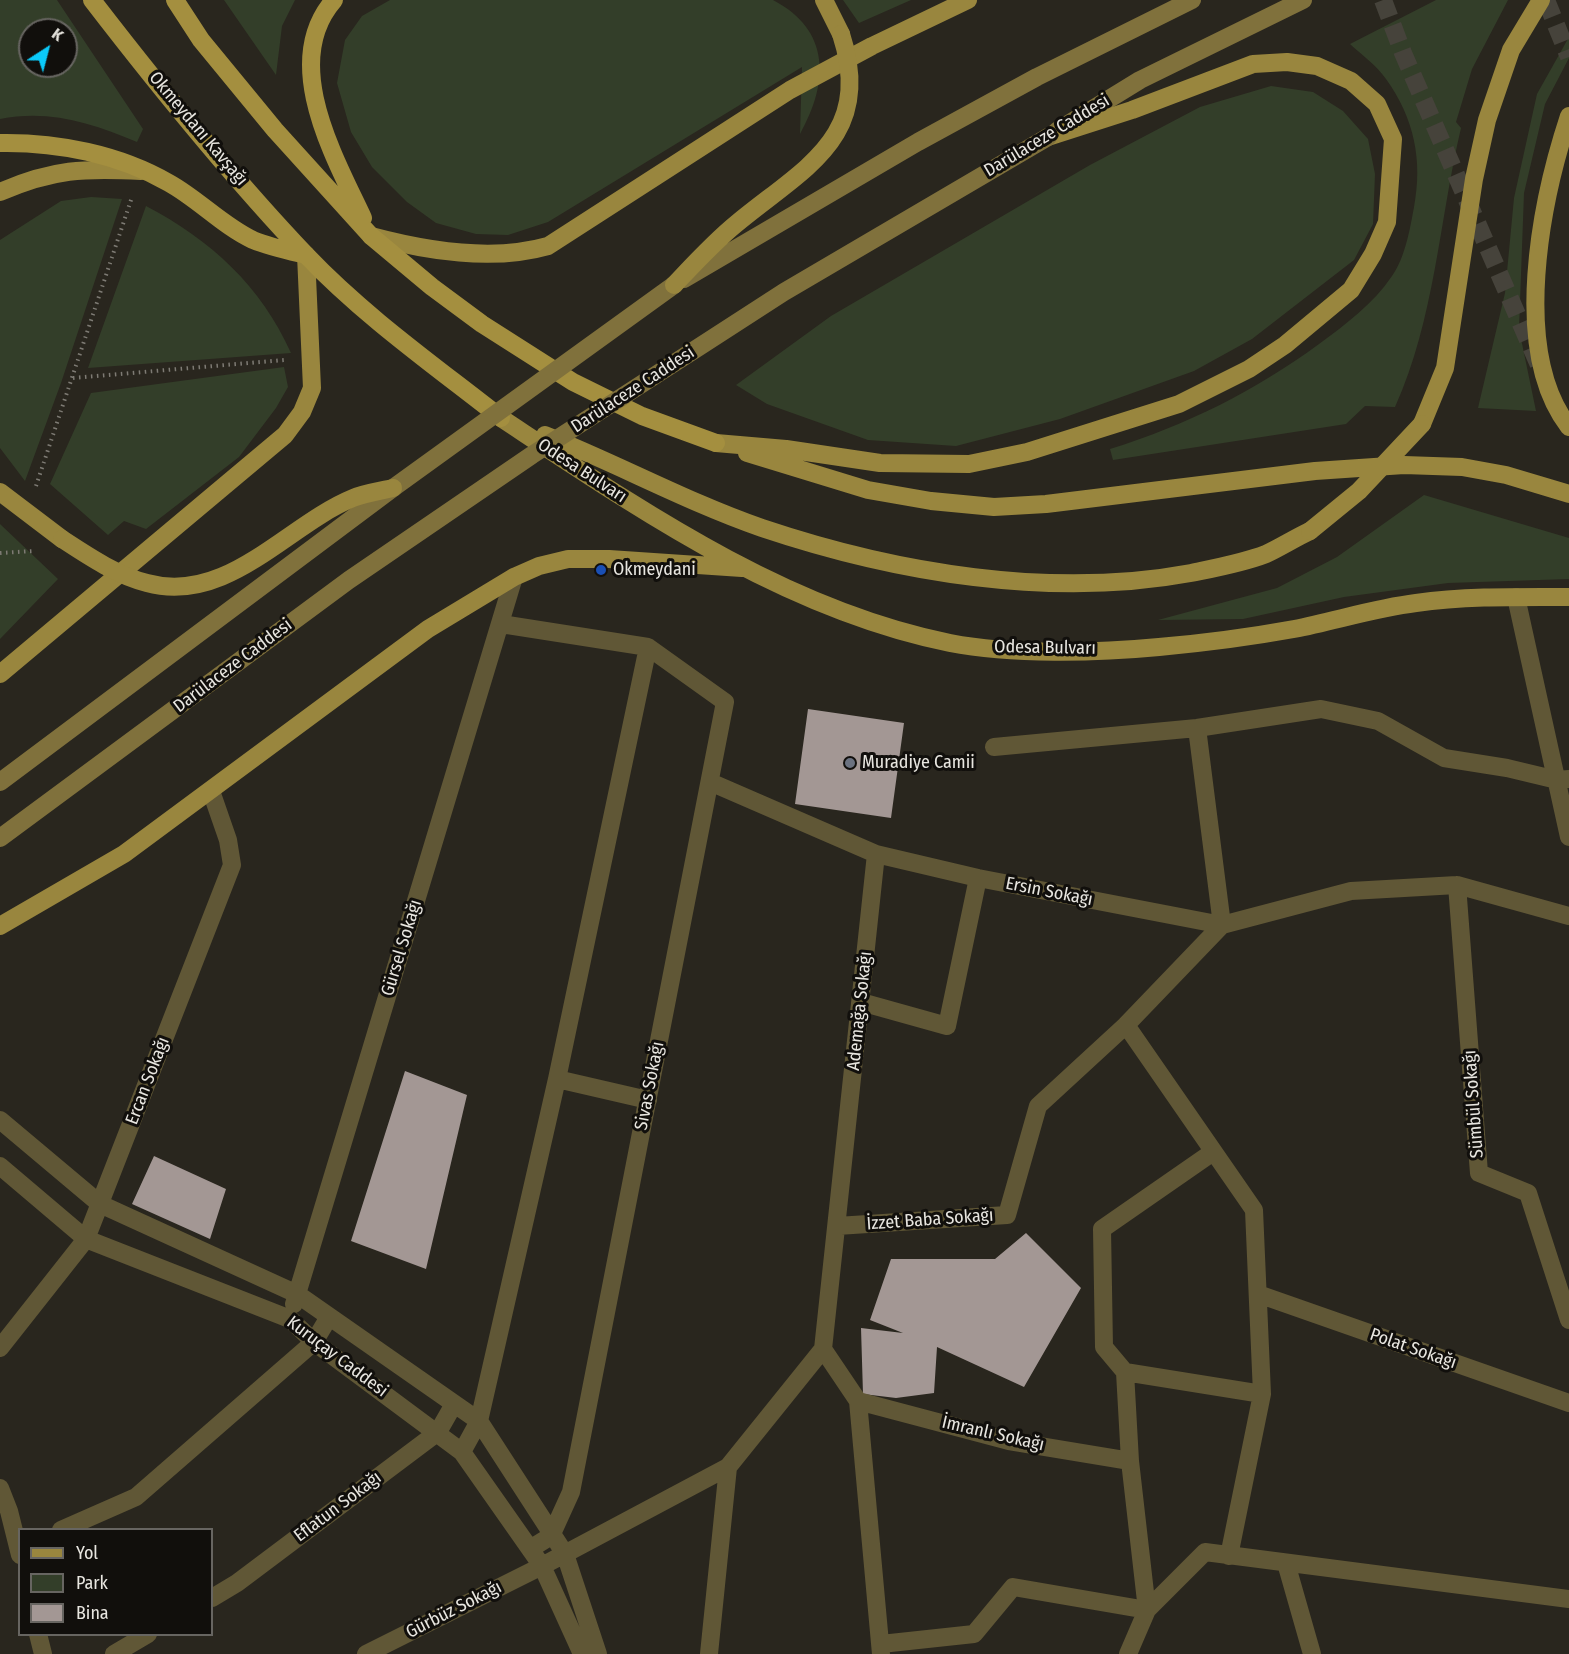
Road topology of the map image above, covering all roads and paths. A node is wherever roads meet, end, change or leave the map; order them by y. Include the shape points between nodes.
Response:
1 (92, 0) edge
2 (175, 0) edge
3 (334, 0) edge
4 (824, 0) edge
5 (968, 0) edge
6 (1192, 0) edge
7 (1303, 0) edge
8 (1541, 0) edge
9 (1569, 116) edge
10 (1048, 137) junction
11 (0, 144) edge
12 (141, 171) junction
13 (0, 192) edge
14 (371, 236) junction
15 (306, 255) junction
16 (674, 285) junction
17 (312, 358) junction
18 (73, 378) junction
19 (501, 418) junction
20 (1569, 427) edge
21 (716, 444) junction
22 (393, 488) junction
23 (0, 492) edge
24 (1569, 494) edge
25 (25, 513) junction
26 (747, 569) junction
27 (514, 577) junction
28 (1516, 597) junction
29 (1569, 597) edge
30 (501, 624) junction
31 (648, 646) junction
32 (0, 674) edge
33 (1197, 728) junction
34 (994, 747) dead end
35 (1563, 780) edge
36 (0, 782) edge
37 (710, 782) junction
38 (211, 791) junction
39 (1569, 837) edge
40 (0, 838) edge
41 (876, 854) junction
42 (978, 878) junction
43 (1457, 885) junction
44 (1569, 916) edge
45 (1222, 925) junction
46 (0, 926) edge
47 (861, 1002) junction
48 (1126, 1025) junction
49 (558, 1079) junction
50 (648, 1100) junction
51 (0, 1120) edge
52 (1214, 1152) junction
53 (0, 1166) edge
54 (100, 1204) junction
55 (837, 1226) junction
56 (86, 1239) junction
57 (297, 1294) junction
58 (1258, 1294) junction
59 (329, 1317) junction
60 (290, 1319) junction
61 (1569, 1320) edge
62 (314, 1342) junction
63 (0, 1348) edge
64 (823, 1349) junction
65 (1125, 1372) junction
66 (1262, 1394) junction
67 (858, 1401) junction
68 (1569, 1403) edge
69 (454, 1404) junction
70 (479, 1421) junction
71 (438, 1432) junction
72 (462, 1452) junction
73 (1130, 1461) junction
74 (728, 1467) junction
75 (0, 1488) edge
76 (66, 1528) edge
77 (551, 1536) junction
78 (18, 1546) edge
79 (530, 1549) junction
80 (565, 1554) junction
81 (1229, 1556) junction
82 (1286, 1563) junction
83 (542, 1566) junction
84 (213, 1597) edge
85 (1569, 1599) edge
86 (1146, 1610) junction
87 (38, 1636) edge
88 (146, 1636) edge
89 (881, 1649) edge
90 (43, 1654) edge
91 (114, 1654) edge
92 (366, 1654) edge
93 (582, 1654) edge
94 (598, 1654) edge
95 (709, 1654) edge
96 (1128, 1654) edge
97 (1312, 1654) edge

1 - 15 highway, Okmeydanı Kavşağı via 196,129
2 - 14 highway via 201,40 275,130
3 - 14 highway via 323,12 313,39 311,75 318,111
4 - 16 main road, bridge via 849,57 850,90 845,116 812,165 735,224
5 - 14 main road via 790,90 548,246 521,254 487,254
6 - 16 main road, bridge via 1037,77
7 - 10 main road, Darülaceze Caddesi via 1140,80
8 - 19 main road, bridge via 1511,50 1487,120 1445,368 1422,424 1359,491 1310,531 1264,554 1171,577 1087,584 987,578 933,570 762,528
9 - 20 main road via 1557,152 1542,226 1535,320 1538,357 1547,390
10 - 21 main road via 1253,64 1287,62 1317,66 1351,81 1377,104 1393,139 1387,222 1351,290 1286,345 1249,369 1179,404 1027,452 969,464 880,463 786,448
10 - 40 main road, Darülaceze Caddesi, bridge via 784,292 532,455 349,580
11 - 12 highway via 86,151
12 - 13 main road via 58,171
12 - 15 highway via 168,182 252,239
12 - 18 path
14 - 21 highway via 482,324 573,382 642,416
15 - 17 main road
15 - 19 highway, Okmeydanı Kavşağı via 375,319
16 - 22 main road, bridge
17 - 18 path
17 - 32 main road via 312,388 302,412 285,435
18 - 25 path
19 - 26 main road, Odesa Bulvarı via 614,493
21 - 24 main road via 868,490 994,507 1315,471 1404,465 1462,467 1506,475
22 - 25 main road, bridge via 353,497 234,571 180,585 148,584 99,563
22 - 36 main road
23 - 25 main road
26 - 27 main road via 568,559
26 - 28 main road, Odesa Bulvarı via 875,622 950,643 1018,651 1158,647 1291,629 1417,603
27 - 30 street, Gürsel Sokağı
27 - 38 main road via 428,629
28 - 29 main road, Odesa Bulvarı
28 - 35 street
30 - 31 street
30 - 57 street, Gürsel Sokağı
31 - 37 street, Sivas Sokağı via 725,702
31 - 49 street
33 - 34 street
33 - 35 street via 1321,709 1378,722 1444,758
33 - 45 street
35 - 39 street
37 - 41 street
37 - 50 street, Sivas Sokağı
38 - 46 main road via 124,854
38 - 54 street, Ercan Sokağı via 232,865
41 - 42 street, Ersin Sokağı
41 - 47 street, Ademağa Sokağı
42 - 45 street, Ersin Sokağı
42 - 47 street via 947,1026
43 - 44 street
43 - 45 street via 1351,891
43 - 61 street, Sümbül Sokağı via 1479,1173 1528,1193
45 - 48 street
47 - 55 street, Ademağa Sokağı
48 - 52 street
48 - 55 street, İzzet Baba Sokağı via 1038,1106 1008,1215
49 - 50 street
49 - 70 street
50 - 77 street, Sivas Sokağı via 570,1492
51 - 54 street
52 - 58 street via 1254,1210
52 - 65 street via 1102,1229 1104,1347
53 - 56 street, Kuruçay Caddesi
54 - 56 street, Ercan Sokağı
54 - 57 street
55 - 64 street, Ademağa Sokağı
56 - 60 street, Kuruçay Caddesi
56 - 63 street, Ercan Sokağı
57 - 59 street
57 - 60 street, Gürsel Sokağı
58 - 66 street
58 - 68 street, Polat Sokağı
59 - 62 street
59 - 69 street
60 - 62 street, Kuruçay Caddesi
62 - 71 street, Kuruçay Caddesi
62 - 76 street via 136,1497
64 - 67 street
64 - 74 street
65 - 66 street
65 - 73 street
66 - 81 street
67 - 73 street, İmranlı Sokağı via 1010,1441
67 - 89 street
69 - 70 street
69 - 71 street, Eflatun Sokağı
70 - 72 street
70 - 77 street
71 - 72 street, Kuruçay Caddesi
71 - 84 street, Eflatun Sokağı via 237,1584
72 - 79 street, Kuruçay Caddesi
73 - 86 street
74 - 80 street, Gürbüz Sokağı
74 - 95 street
75 - 78 street
77 - 79 street
77 - 80 street
79 - 83 street, Kuruçay Caddesi
80 - 83 street, Gürbüz Sokağı
80 - 94 street
81 - 82 street
81 - 86 street via 1204,1552
82 - 85 street
82 - 97 street
83 - 92 street, Gürbüz Sokağı
83 - 93 street, Kuruçay Caddesi
86 - 89 street via 1013,1587 974,1634
86 - 96 street
87 - 90 street
88 - 91 street

